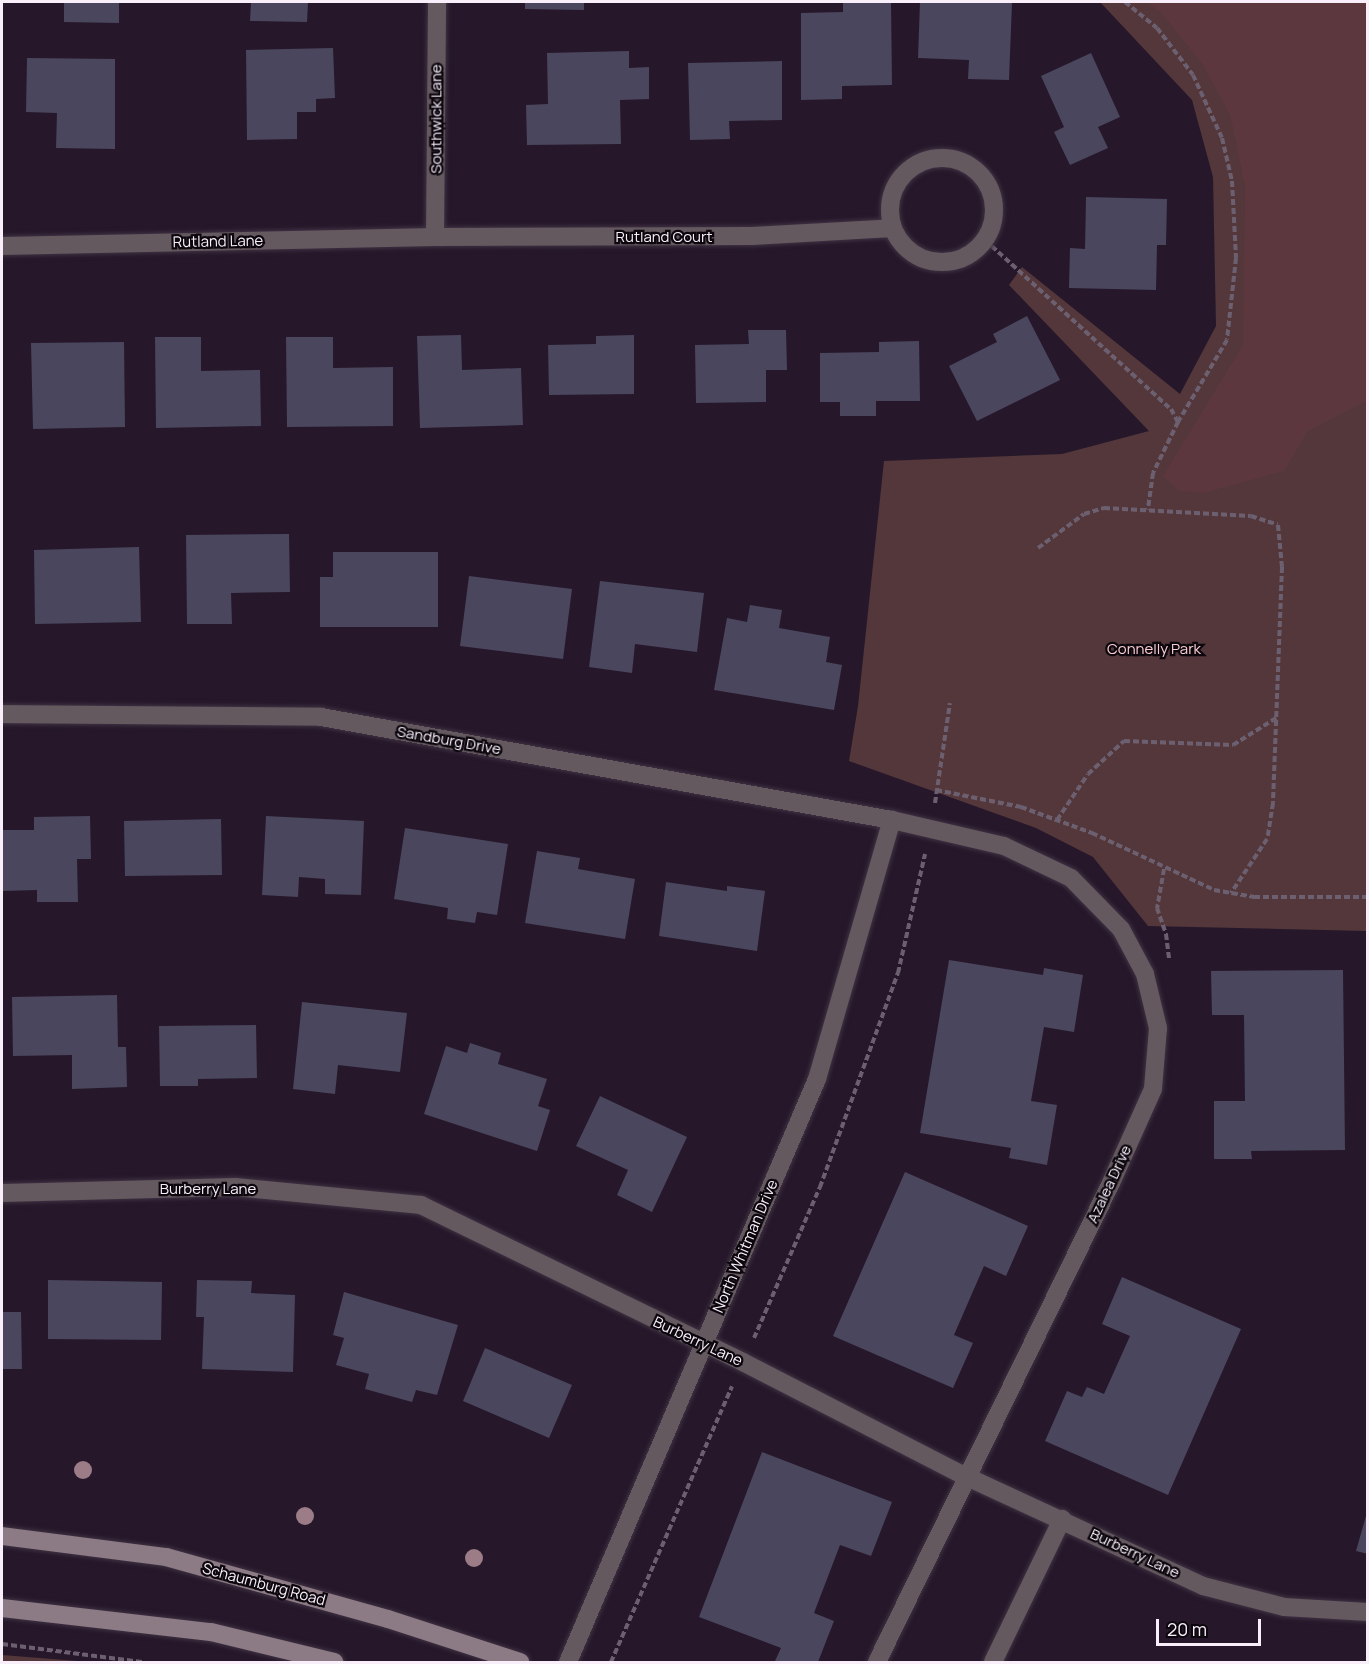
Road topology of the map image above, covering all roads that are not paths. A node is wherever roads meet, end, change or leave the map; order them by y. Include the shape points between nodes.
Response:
1 (437, 2) edge
2 (893, 228) junction
3 (435, 237) junction
4 (2, 246) edge
5 (2, 714) edge
6 (892, 820) junction
7 (2, 1193) edge
8 (702, 1344) junction
9 (965, 1476) junction
10 (1062, 1519) junction
11 (2, 1536) edge
12 (2, 1608) edge
13 (1368, 1612) edge
14 (334, 1662) edge
15 (520, 1662) edge
16 (568, 1662) edge
17 (877, 1662) edge
18 (993, 1662) edge

1 - 3 street, Southwick Lane
2 - 2 street via 889,211 901,177 931,159 949,158 980,174 990,189 995,206 985,240 959,260 927,261 900,243
2 - 3 street, Rutland Court via 752,236
3 - 4 street, Rutland Lane
5 - 6 street, Sandburg Drive via 321,717
6 - 8 street, North Whitman Drive via 817,1079
6 - 9 street, Azalea Drive via 1004,846 1071,878 1121,929 1145,974 1158,1028 1153,1089 1111,1183
7 - 8 street, Burberry Lane via 235,1187 421,1205
8 - 9 street, Burberry Lane
8 - 16 street, North Whitman Drive
9 - 10 street, Burberry Lane
9 - 17 street, Azalea Drive
10 - 13 street, Burberry Lane via 1203,1586 1284,1607
10 - 18 street
11 - 15 street, Schaumburg Road via 166,1557 377,1615
12 - 14 street via 211,1632

